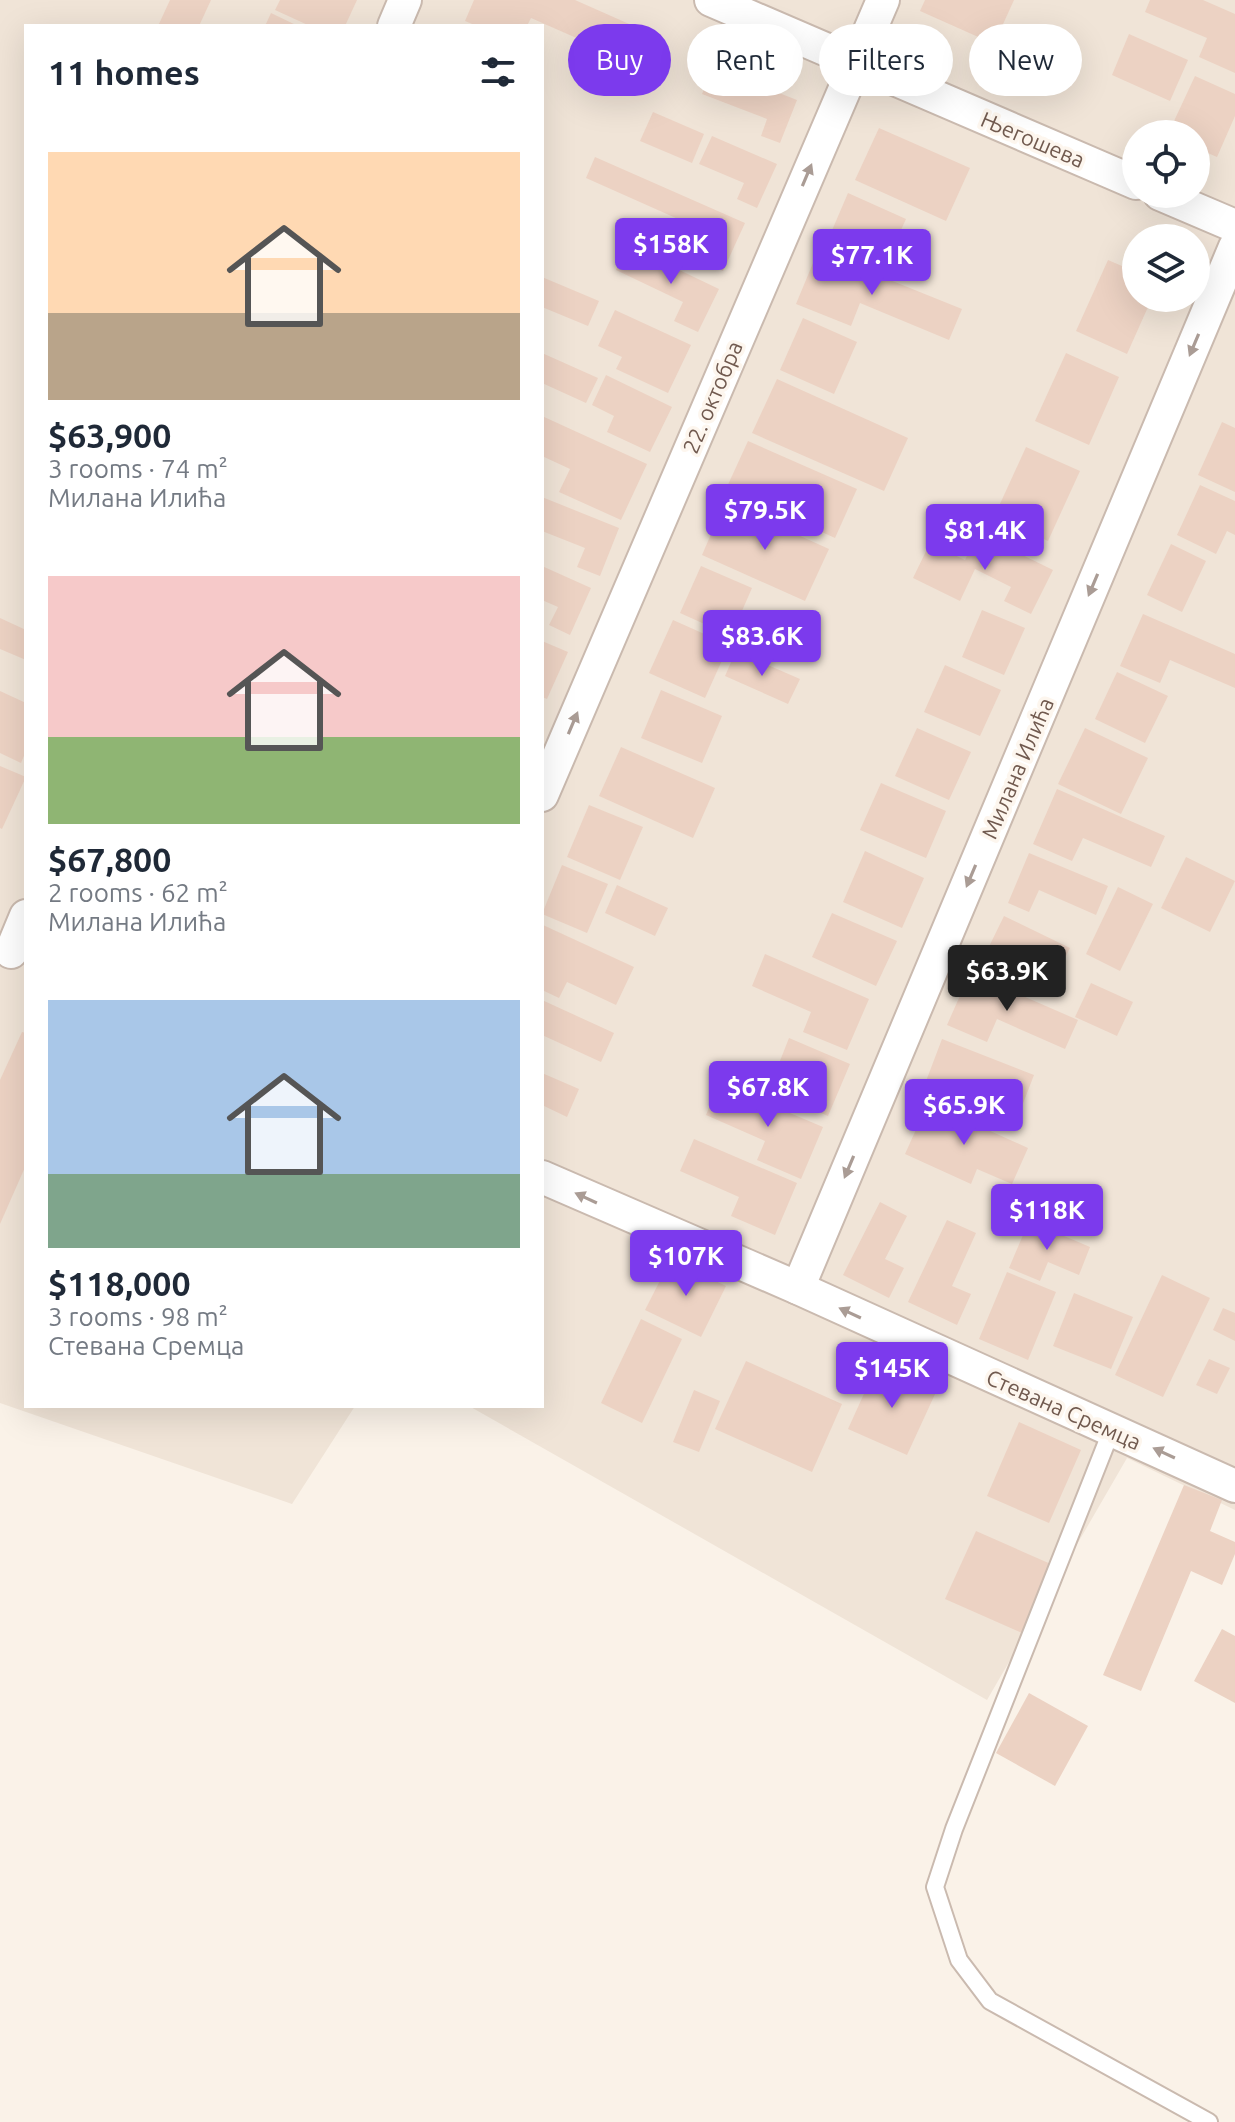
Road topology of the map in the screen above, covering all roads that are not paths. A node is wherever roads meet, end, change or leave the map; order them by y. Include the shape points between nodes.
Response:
1 (405, 0) edge
2 (711, 0) edge
3 (883, 0) edge
4 (395, 24) edge
5 (872, 24) edge
6 (819, 46) edge
7 (840, 96) edge
8 (934, 96) edge
9 (1122, 177) edge
10 (1193, 208) edge
11 (1235, 226) edge
12 (1235, 247) edge
13 (544, 790) edge
14 (24, 921) edge
15 (12, 952) edge
16 (544, 1178) edge
17 (798, 1288) junction
18 (1112, 1429) junction
19 (1235, 1486) edge
20 (1209, 2122) edge

1 - 4 street
2 - 6 street, Његошева
3 - 5 street, 22. октобра
13 -> 7 street, 22. октобра
8 - 9 street, Његошева
10 - 11 street
12 -> 17 street, Милана Илића
14 - 15 street
17 -> 16 street, Стевана Сремца
18 -> 17 street, Стевана Сремца
19 -> 18 street, Стевана Сремца
18 - 20 lane via 935,1887 959,1960 990,2001

